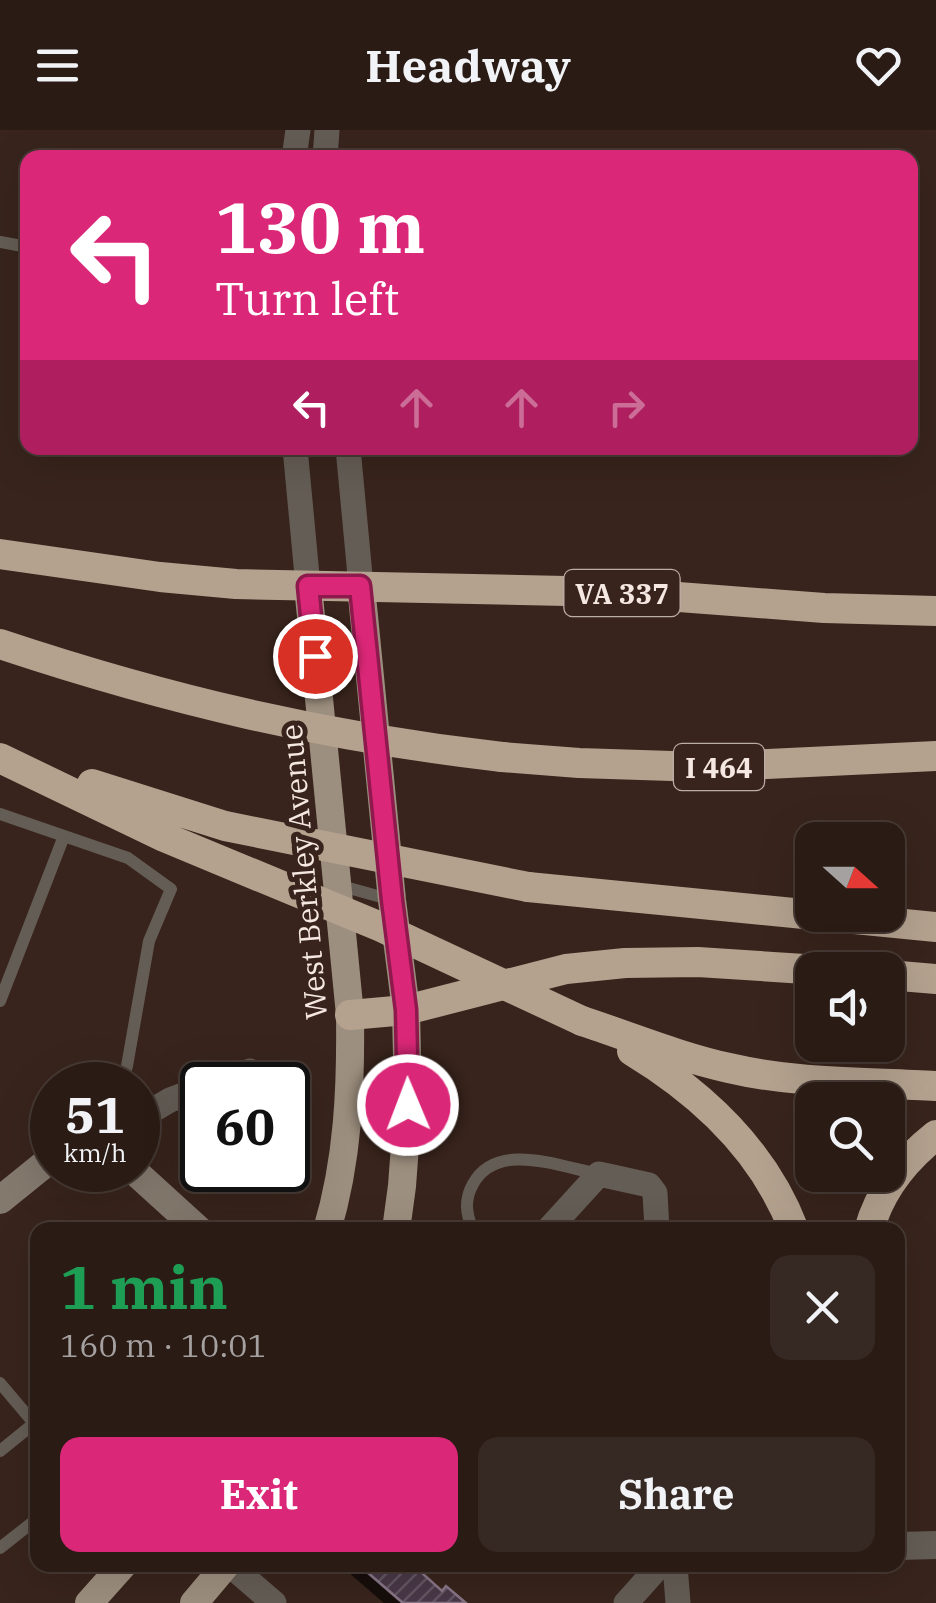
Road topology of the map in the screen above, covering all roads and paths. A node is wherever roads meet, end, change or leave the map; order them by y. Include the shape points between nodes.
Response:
1 (296, 455) edge
2 (349, 455) edge
3 (0, 554) edge
4 (308, 586) junction
5 (360, 586) junction
6 (936, 611) edge
7 (0, 644) edge
8 (0, 755) edge
9 (936, 756) edge
10 (0, 814) edge
11 (64, 836) junction
12 (338, 884) junction
13 (392, 900) junction
14 (936, 927) edge
15 (795, 968) edge
16 (905, 977) edge
17 (936, 979) edge
18 (0, 1000) edge
19 (406, 1010) junction
20 (350, 1015) junction
21 (582, 1021) junction
22 (128, 1062) edge
23 (936, 1086) edge
24 (936, 1136) edge
25 (598, 1174) junction
26 (30, 1176) edge
27 (158, 1192) edge
28 (0, 1200) edge
29 (191, 1222) edge
30 (329, 1222) edge
31 (397, 1222) edge
32 (470, 1222) edge
33 (555, 1222) edge
34 (657, 1222) edge
35 (791, 1222) edge
36 (872, 1222) edge
37 (0, 1383) edge
38 (30, 1417) edge
39 (30, 1428) edge
40 (0, 1451) edge
41 (30, 1524) edge
42 (936, 1545) edge
43 (905, 1546) edge
44 (0, 1548) edge
45 (116, 1572) edge
46 (222, 1572) edge
47 (236, 1572) edge
48 (654, 1572) edge
49 (676, 1572) edge
50 (89, 1603) edge
51 (194, 1603) edge
52 (274, 1603) edge
53 (626, 1603) edge
54 (678, 1603) edge

1 - 4 street, West Berkley Avenue
2 - 5 street
3 - 4 highway via 160,577
4 - 5 highway, VA 337
4 - 12 main road, West Berkley Avenue
5 - 6 highway, VA 337
5 - 13 main road
7 - 9 highway, I 464, bridge via 260,719 502,757 703,767
8 - 14 highway, bridge via 225,826 528,887
8 - 21 highway, bridge via 164,837 381,927
10 - 11 lane
11 - 18 lane
11 - 22 lane via 128,858 171,889 148,941
12 - 13 lane
12 - 20 main road, West Berkley Avenue
13 - 19 main road
15 - 19 highway via 698,962 566,969
16 - 17 highway
19 - 20 highway
19 - 31 main road via 408,1105
20 - 30 main road, West Berkley Avenue via 348,1117
21 - 23 highway via 730,1069
21 - 35 highway via 668,1073 736,1132
24 - 36 highway via 890,1182
25 - 32 lane via 499,1161 481,1172 470,1191
25 - 33 street
25 - 34 street via 649,1185
26 - 28 main road
27 - 29 main road
37 - 38 lane
39 - 40 lane
41 - 44 lane
42 - 43 street
45 - 50 main road
46 - 51 main road
47 - 52 street
48 - 53 street
49 - 54 street

